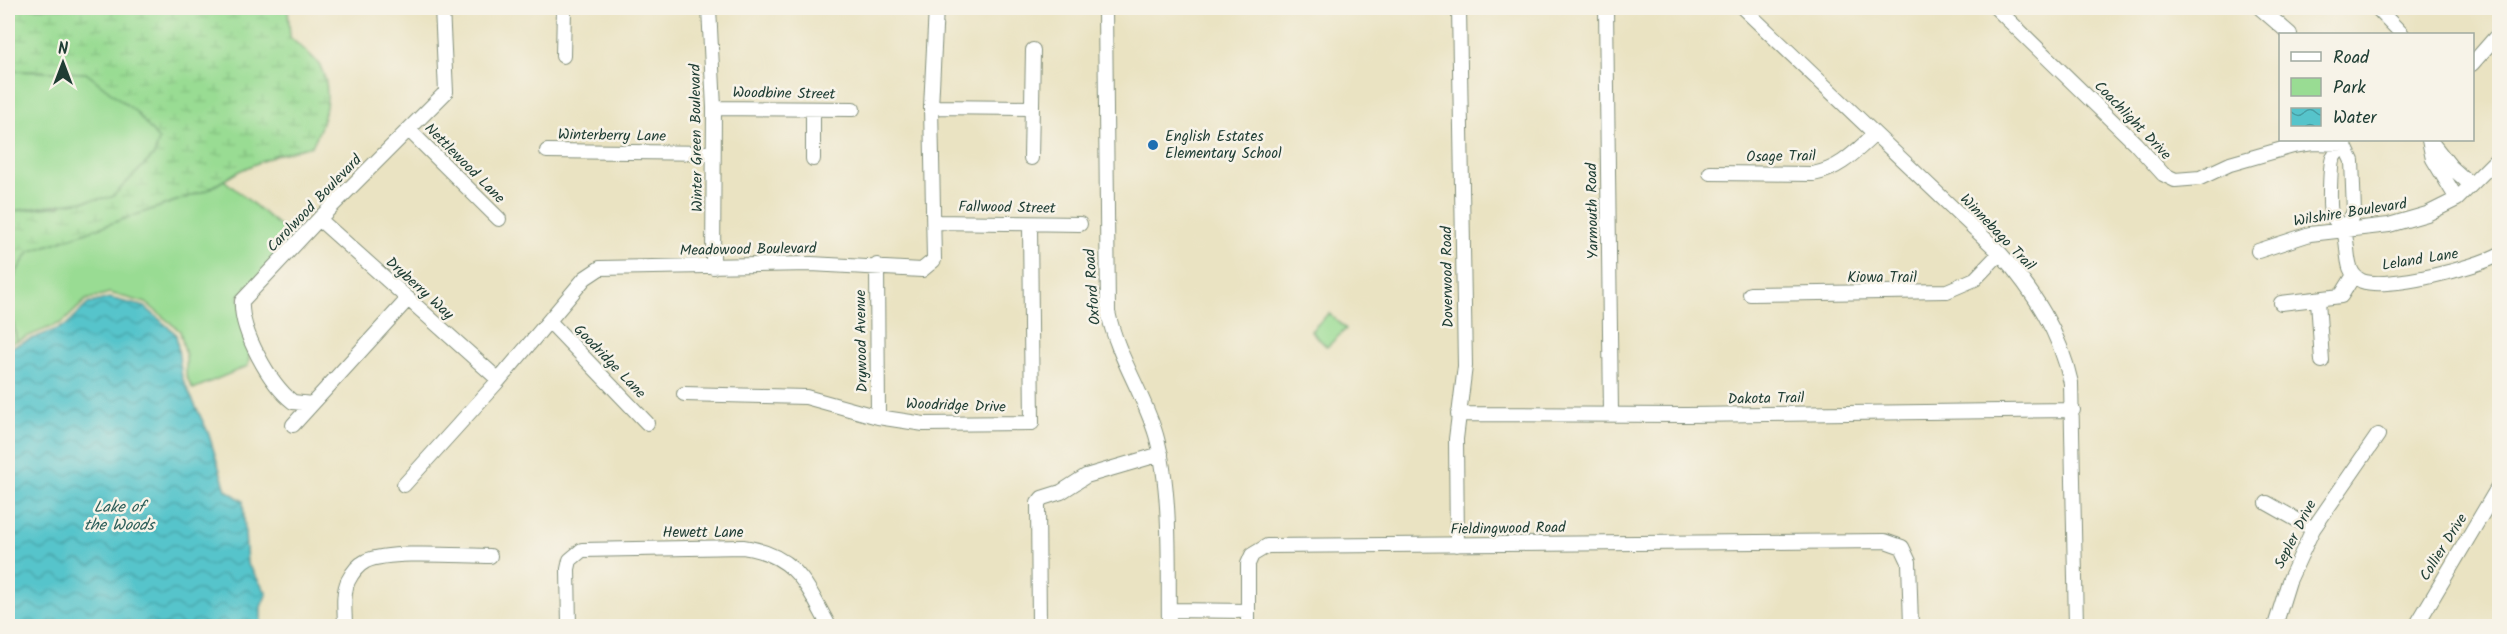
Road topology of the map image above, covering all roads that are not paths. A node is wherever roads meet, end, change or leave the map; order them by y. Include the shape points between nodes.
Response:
1 (442, 8) edge
2 (564, 8) edge
3 (709, 8) edge
4 (936, 8) edge
5 (1105, 8) edge
6 (1459, 8) edge
7 (1606, 8) edge
8 (1743, 8) edge
9 (1996, 8) edge
10 (2260, 8) edge
11 (2377, 8) edge
12 (2499, 32) edge
13 (2289, 33) edge
14 (2401, 33) edge
15 (1033, 50) dead end
16 (563, 56) dead end
17 (2474, 62) edge
18 (931, 107) junction
19 (714, 108) junction
20 (1032, 108) junction
21 (853, 109) dead end
22 (813, 111) junction
23 (409, 130) junction
24 (1875, 134) junction
25 (2429, 141) edge
26 (2430, 141) edge
27 (2345, 142) edge
28 (547, 151) dead end
29 (713, 153) junction
30 (2499, 156) edge
31 (1031, 158) dead end
32 (813, 159) dead end
33 (1710, 173) dead end
34 (2471, 185) junction
35 (2457, 199) junction
36 (319, 219) junction
37 (499, 219) dead end
38 (934, 222) junction
39 (1030, 224) junction
40 (1080, 224) dead end
41 (2344, 230) junction
42 (2258, 251) dead end
43 (2000, 253) junction
44 (2499, 254) edge
45 (876, 266) junction
46 (713, 267) junction
47 (2354, 276) junction
48 (1750, 294) dead end
49 (407, 300) junction
50 (2318, 300) junction
51 (2281, 303) dead end
52 (549, 321) junction
53 (2322, 361) dead end
54 (499, 380) junction
55 (684, 394) dead end
56 (312, 404) junction
57 (2073, 410) junction
58 (1611, 413) junction
59 (1458, 414) junction
60 (878, 417) junction
61 (647, 423) dead end
62 (293, 425) dead end
63 (2378, 435) dead end
64 (1161, 454) junction
65 (2499, 484) edge
66 (404, 485) dead end
67 (2267, 502) dead end
68 (2313, 529) junction
69 (1457, 545) junction
70 (490, 556) dead end
71 (1168, 610) junction
72 (1248, 611) junction
73 (345, 627) edge
74 (569, 627) edge
75 (829, 627) edge
76 (1039, 627) edge
77 (1169, 627) edge
78 (1248, 627) edge
79 (1911, 627) edge
80 (2076, 627) edge
81 (2275, 627) edge
82 (2416, 627) edge

1 - 23 street, Carolwood Boulevard via 446,92
2 - 16 street
3 - 19 street, Winter Green Boulevard
4 - 18 street, Meadowood Boulevard
5 - 64 street, Oxford Road via 1108,312 1117,346 1148,412
6 - 59 street, Doverwood Road via 1465,366
7 - 58 street, Yarmouth Road
8 - 24 street, Winnebago Trail
9 - 27 street, Coachlight Drive via 2163,174 2175,180 2200,178 2229,164 2294,146
10 - 13 street
11 - 14 street
12 - 17 street
15 - 20 street
18 - 20 street
18 - 38 street, Meadowood Boulevard
19 - 22 street, Woodbine Street
19 - 29 street, Winter Green Boulevard
20 - 31 street
21 - 22 street, Woodbine Street
22 - 32 street
23 - 36 street, Carolwood Boulevard
23 - 37 street, Nettlewood Lane
24 - 33 street, Osage Trail via 1842,164 1828,171
24 - 43 street, Winnebago Trail
25 - 35 street via 2433,159
26 - 34 street
27 - 41 street via 2352,161 2354,212
27 - 41 street via 2332,160 2331,213
28 - 29 street, Winterberry Lane
29 - 46 street, Winter Green Boulevard
30 - 34 street, Wilshire Boulevard
34 - 35 street, Wilshire Boulevard
35 - 41 street, Wilshire Boulevard via 2411,220
36 - 49 street, Dryberry Way
36 - 56 street, Carolwood Boulevard via 242,301 255,348 272,379 293,402
38 - 39 street, Fallwood Street
38 - 45 street, Meadowood Boulevard via 934,260 921,270
39 - 40 street, Fallwood Street
39 - 60 street, Woodridge Drive via 1032,423 924,424
41 - 42 street, Wilshire Boulevard via 2302,236
41 - 47 street
43 - 48 street, Kiowa Trail via 1975,279 1947,291
43 - 57 street, Winnebago Trail via 2048,318 2067,365
44 - 47 street, Leland Lane via 2460,270 2429,277 2376,282
45 - 46 street, Meadowood Boulevard
45 - 60 street, Drywood Avenue
46 - 52 street, Meadowood Boulevard via 600,268 585,278
47 - 50 street via 2341,296
49 - 54 street, Dryberry Way
49 - 56 street
50 - 51 street
50 - 53 street
52 - 54 street, Meadowood Boulevard
52 - 61 street, Goodridge Lane
54 - 66 street, Meadowood Boulevard
55 - 60 street, Woodridge Drive via 806,397
56 - 62 street
57 - 58 street, Dakota Trail
57 - 80 street, Winnebago Trail
58 - 59 street, Dakota Trail
59 - 69 street, Doverwood Road
63 - 68 street, Sepler Drive
64 - 71 street, Oxford Road
64 - 76 street via 1086,476 1038,502
65 - 82 street, Collier Drive
67 - 68 street
68 - 81 street, Sepler Drive via 2289,581
69 - 72 street, Fieldingwood Road via 1260,548 1248,564
69 - 79 street, Fieldingwood Road via 1885,541 1902,547 1909,562
70 - 73 street via 395,556 366,561 347,582
71 - 72 street
71 - 77 street, Oxford Road
72 - 78 street
74 - 75 street, Hewett Lane via 568,569 575,555 592,549 743,547 763,550 794,567

